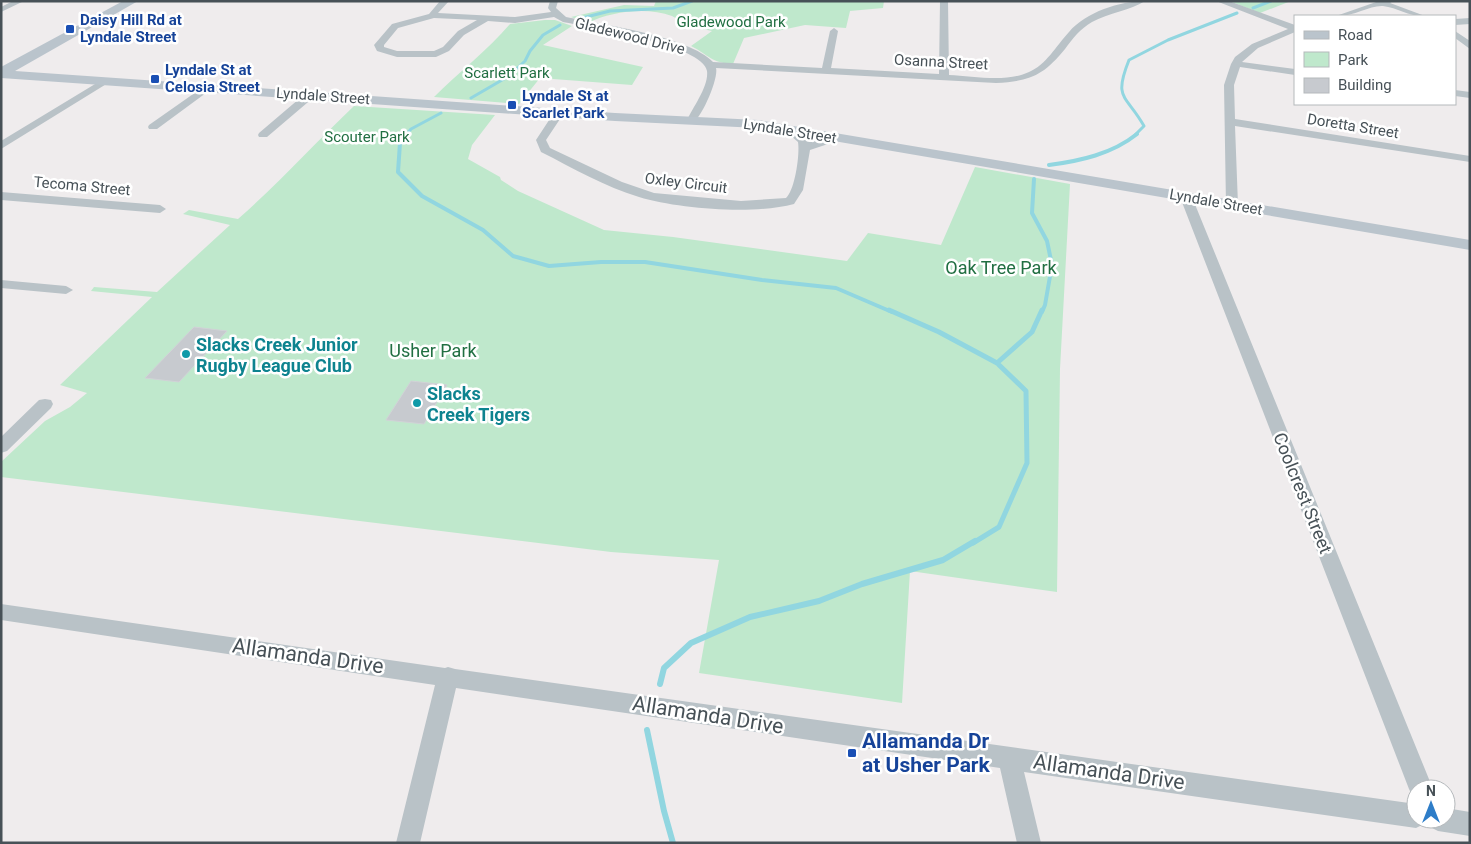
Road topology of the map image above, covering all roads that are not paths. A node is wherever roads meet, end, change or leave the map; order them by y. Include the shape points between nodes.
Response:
1 (20, 1) edge
2 (132, 1) edge
3 (445, 1) edge
4 (554, 1) edge
5 (944, 1) edge
6 (1142, 1) edge
7 (1220, 1) edge
8 (1387, 3) edge
9 (1, 10) edge
10 (556, 14) junction
11 (434, 15) junction
12 (1344, 15) edge
13 (1417, 15) edge
14 (484, 19) junction
15 (1470, 21) edge
16 (1456, 22) edge
17 (1294, 28) edge
18 (1294, 28) edge
19 (834, 31) dead end
20 (1456, 35) edge
21 (1470, 46) edge
22 (1236, 64) junction
23 (712, 65) junction
24 (826, 71) junction
25 (1294, 72) edge
26 (1, 74) edge
27 (944, 77) junction
28 (105, 81) junction
29 (206, 88) junction
30 (1456, 93) edge
31 (310, 95) junction
32 (1470, 95) edge
33 (559, 113) junction
34 (691, 122) junction
35 (1231, 122) junction
36 (153, 127) dead end
37 (263, 135) dead end
38 (795, 135) junction
39 (827, 141) junction
40 (1, 146) edge
41 (806, 148) junction
42 (963, 159) junction
43 (1470, 159) edge
44 (1, 196) edge
45 (1186, 197) junction
46 (1232, 205) junction
47 (160, 209) dead end
48 (1468, 246) edge
49 (1, 284) edge
50 (66, 290) dead end
51 (45, 404) dead end
52 (1, 447) edge
53 (1, 612) edge
54 (448, 676) junction
55 (1009, 758) junction
56 (1416, 779) edge
57 (1406, 815) edge
58 (1456, 822) edge
59 (1470, 824) edge
60 (408, 843) edge
61 (1030, 843) edge

1 - 9 street
2 - 26 street
3 - 11 street via 432,13
4 - 10 street, Gladewood Drive via 552,8
5 - 27 street
6 - 27 street, Osanna Street via 1110,11 1082,25 1046,68 1034,74 996,80
7 - 17 street
8 - 12 street
8 - 13 street
10 - 14 street via 515,20
10 - 23 street, Gladewood Drive via 576,23 673,44 699,54
11 - 14 street
11 - 14 street via 395,26 379,45 380,49 397,54 436,54 446,50 461,33
15 - 16 street
18 - 22 street via 1255,46
19 - 24 street
20 - 21 street
22 - 25 street
22 - 35 street via 1229,85
23 - 24 street, Osanna Street
23 - 34 street via 713,74
24 - 27 street, Osanna Street
26 - 28 street, Lyndale Street
28 - 29 street, Lyndale Street
28 - 40 street
29 - 31 street, Lyndale Street
29 - 36 street
30 - 32 street
31 - 33 street, Lyndale Street
31 - 37 street
33 - 34 street, Lyndale Street
33 - 41 street, Oxley Circuit via 541,140 545,150 646,195 779,205 792,200 796,194
34 - 38 street, Lyndale Street
34 - 42 street, Lyndale Street via 772,126
35 - 43 street, Doretta Street
35 - 46 street
38 - 39 street, Lyndale Street
38 - 41 street via 803,140
39 - 41 street
39 - 42 street, Lyndale Street
42 - 45 street, Lyndale Street
44 - 47 street, Tecoma Street
45 - 46 street, Lyndale Street
45 - 56 street, Coolcrest Street
46 - 48 street, Lyndale Street
49 - 50 street
51 - 52 street
53 - 54 street, Allamanda Drive
54 - 55 street, Allamanda Drive
54 - 60 street
55 - 57 street, Allamanda Drive
55 - 61 street
58 - 59 street

